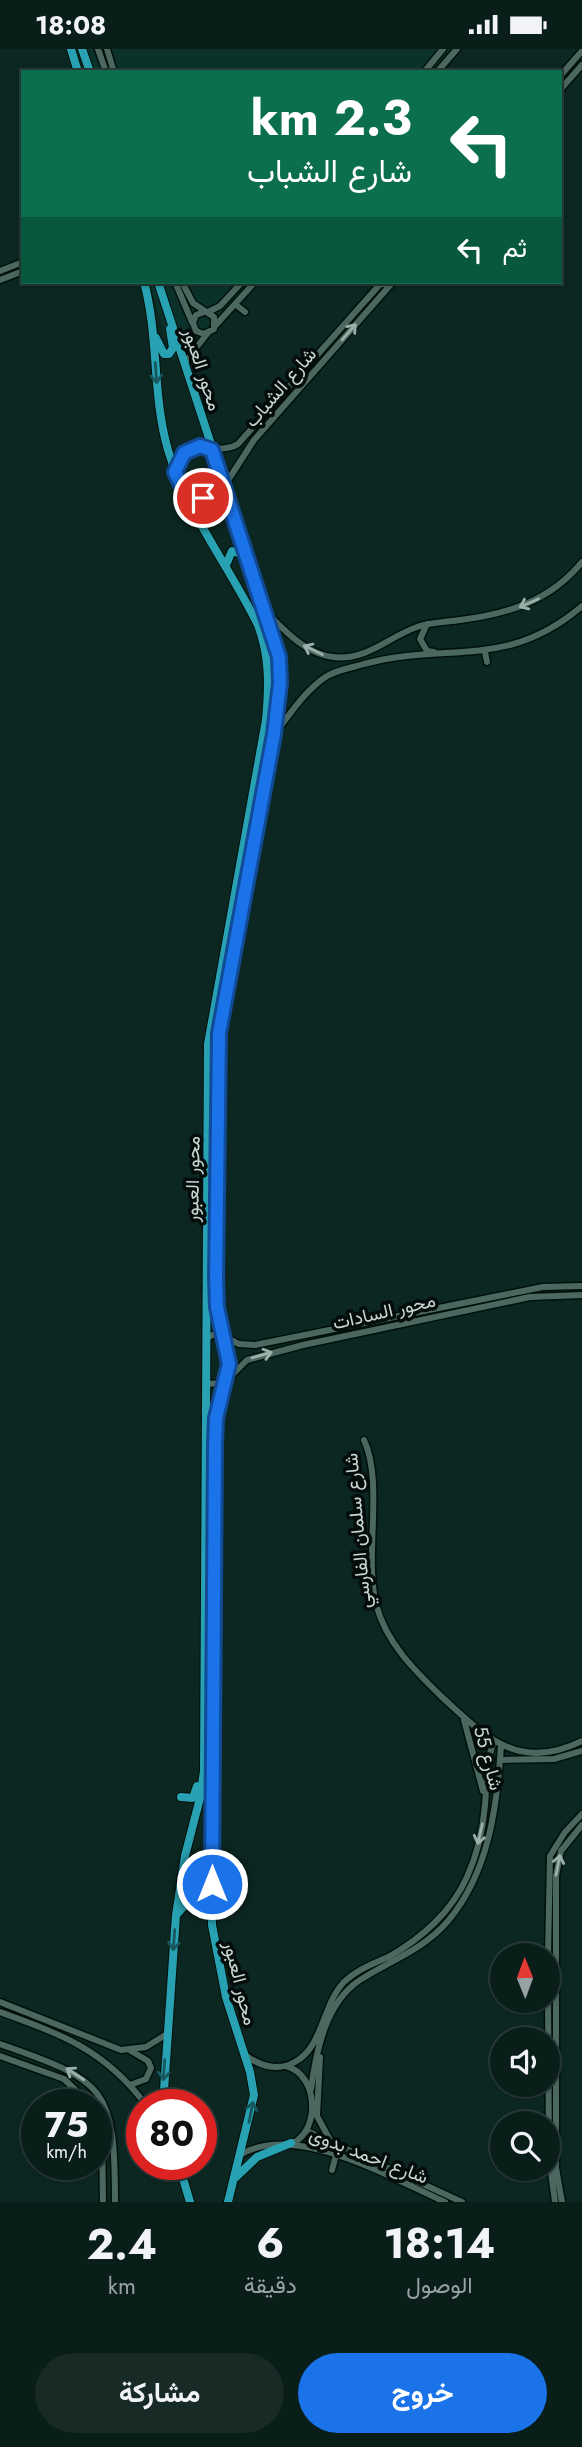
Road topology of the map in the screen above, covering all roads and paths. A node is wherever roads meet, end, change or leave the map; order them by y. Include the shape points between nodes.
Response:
1 (71, 49) edge
2 (82, 49) edge
3 (98, 49) edge
4 (107, 49) edge
5 (443, 49) edge
6 (457, 49) edge
7 (582, 51) edge
8 (582, 65) edge
9 (77, 70) edge
10 (89, 70) edge
11 (105, 70) edge
12 (113, 70) edge
13 (426, 70) edge
14 (439, 70) edge
15 (562, 74) edge
16 (562, 88) edge
17 (21, 264) edge
18 (0, 271) edge
19 (21, 272) edge
20 (0, 280) edge
21 (144, 284) edge
22 (159, 284) edge
23 (176, 284) edge
24 (183, 284) edge
25 (240, 284) edge
26 (253, 284) edge
27 (380, 284) edge
28 (390, 284) edge
29 (235, 304) junction
30 (167, 308) junction
31 (206, 312) junction
32 (245, 312) dead end
33 (193, 326) junction
34 (215, 326) junction
35 (153, 333) junction
36 (207, 334) junction
37 (185, 362) junction
38 (212, 450) junction
39 (175, 472) junction
40 (225, 485) junction
41 (187, 498) junction
42 (247, 556) junction
43 (582, 562) edge
44 (226, 566) junction
45 (582, 606) edge
46 (265, 611) junction
47 (427, 624) junction
48 (485, 652) junction
49 (445, 654) junction
50 (486, 662) dead end
51 (274, 734) junction
52 (554, 1286) junction
53 (579, 1286) edge
54 (555, 1294) junction
55 (579, 1295) edge
56 (226, 1336) junction
57 (205, 1339) junction
58 (228, 1380) junction
59 (205, 1384) junction
60 (364, 1440) dead end
61 (464, 1720) junction
62 (582, 1741) edge
63 (497, 1744) junction
64 (582, 1751) edge
65 (204, 1757) junction
66 (500, 1760) junction
67 (181, 1797) dead end
68 (485, 1804) junction
69 (582, 1814) edge
70 (582, 1825) edge
71 (212, 1909) junction
72 (176, 1915) junction
73 (548, 1943) edge
74 (0, 2002) edge
75 (0, 2012) edge
76 (548, 2013) edge
77 (167, 2034) junction
78 (323, 2038) junction
79 (0, 2045) edge
80 (130, 2050) junction
81 (305, 2054) junction
82 (245, 2055) junction
83 (0, 2056) edge
84 (316, 2056) junction
85 (286, 2066) junction
86 (130, 2085) junction
87 (74, 2089) edge
88 (133, 2089) edge
89 (164, 2089) edge
90 (311, 2089) junction
91 (307, 2131) junction
92 (291, 2143) junction
93 (334, 2144) junction
94 (240, 2155) junction
95 (337, 2155) junction
96 (332, 2170) dead end
97 (103, 2180) edge
98 (183, 2180) edge
99 (232, 2183) junction
100 (103, 2202) edge
101 (115, 2202) edge
102 (190, 2202) edge
103 (228, 2202) edge
104 (446, 2202) edge
105 (462, 2202) edge
106 (555, 2202) edge
107 (562, 2202) edge

1 - 9 highway
2 - 10 highway
3 - 11 street
4 - 12 street
5 - 13 street
6 - 14 street
7 - 15 street
8 - 16 street
17 - 18 street
19 - 20 street
21 - 35 highway, محور العبور
22 - 30 highway, محور العبور
23 - 33 street
24 - 31 street
25 - 31 street via 220,306
26 - 29 street
27 - 38 street, شارع الشباب via 239,444
40 -> 28 street, شارع الشباب via 254,440
29 - 32 street
29 - 34 street
30 - 35 highway via 170,353 163,354
30 - 37 highway, محور العبور
31 - 33 street via 194,318
31 - 34 street via 214,317
33 - 36 street
34 - 36 street
35 -> 39 highway, محور العبور via 160,413
36 - 37 street
37 - 38 highway, محور العبور
38 - 39 street, شارع الشباب via 188,449
38 - 40 highway, محور العبور
39 - 41 highway, محور العبور
40 - 41 street via 208,498
40 - 42 highway, محور العبور
41 - 44 highway, محور العبور
42 - 44 highway via 232,551
42 - 46 highway, محور العبور
43 -> 47 street via 554,589 522,607 489,617
44 - 57 highway, محور العبور via 258,625 270,682 209,1032
45 - 48 street via 541,634
47 -> 46 street via 364,654 331,657 301,643
46 - 51 highway, محور العبور via 280,670
47 - 49 street via 422,646
48 - 49 street
48 - 50 street
49 - 51 street via 386,658 330,674 297,704
51 - 56 highway, محور العبور via 267,798 218,1056 216,1278 218,1311
52 - 53 street, محور السادات
52 - 54 street
52 - 56 street, محور السادات via 255,1345
53 - 55 street via 573,1290
54 - 55 street, محور السادات
58 -> 54 street, محور السادات via 247,1360 265,1354
56 - 57 street, محور السادات via 217,1333
56 - 58 highway, محور العبور
57 - 59 highway, محور العبور
58 - 59 street via 220,1385
58 - 71 highway, محور العبور via 216,1427
59 - 65 highway, محور العبور
60 - 61 street, شارع سلمان الفارسي via 370,1467 374,1589 380,1616 412,1668
61 - 63 street, شارع سلمان الفارسي
61 - 68 street, شارع 55
62 - 63 street, شارع سلمان الفارسي via 541,1753
63 - 66 street
63 - 68 street via 488,1761
64 - 66 street via 554,1759
65 - 67 highway via 195,1796
65 - 72 highway, محور العبور
66 - 78 street via 491,1834 464,1896 429,1939 349,1988
68 -> 81 street via 473,1862 449,1907 407,1946 346,1981 328,2004
69 - 73 street via 553,1849 549,1861
107 -> 70 street via 556,2168 556,1876 561,1851
71 - 72 highway via 208,1902 195,1898
71 - 82 highway, محور العبور via 220,1972
72 -> 77 highway, محور العبور
74 - 80 street
75 - 86 street via 78,2043 109,2063
76 - 106 street via 549,2157
77 - 80 street via 146,2047
77 -> 89 highway, محور العبور
78 - 84 street
78 - 93 street via 317,2116
101 -> 79 street via 113,2137 108,2113 97,2094 72,2071
80 - 86 street via 151,2068 146,2079
81 - 84 street via 309,2061
81 - 85 street
82 - 85 street via 265,2066
94 -> 82 highway, محور العبور via 254,2095
83 - 87 street via 64,2079
84 - 90 street
85 - 90 street via 303,2074
86 - 88 street
90 - 91 street
91 - 92 street
91 - 93 street, شارع احمد بدوى
92 - 94 street, شارع احمد بدوى via 264,2144
92 - 95 street, شارع احمد بدوى
92 - 99 highway via 257,2157
93 - 105 street, شارع احمد بدوى
94 - 99 highway, محور العبور
95 - 96 street
95 - 104 street, شارع احمد بدوى
97 - 100 street
98 - 102 highway
99 - 103 highway, محور العبور

